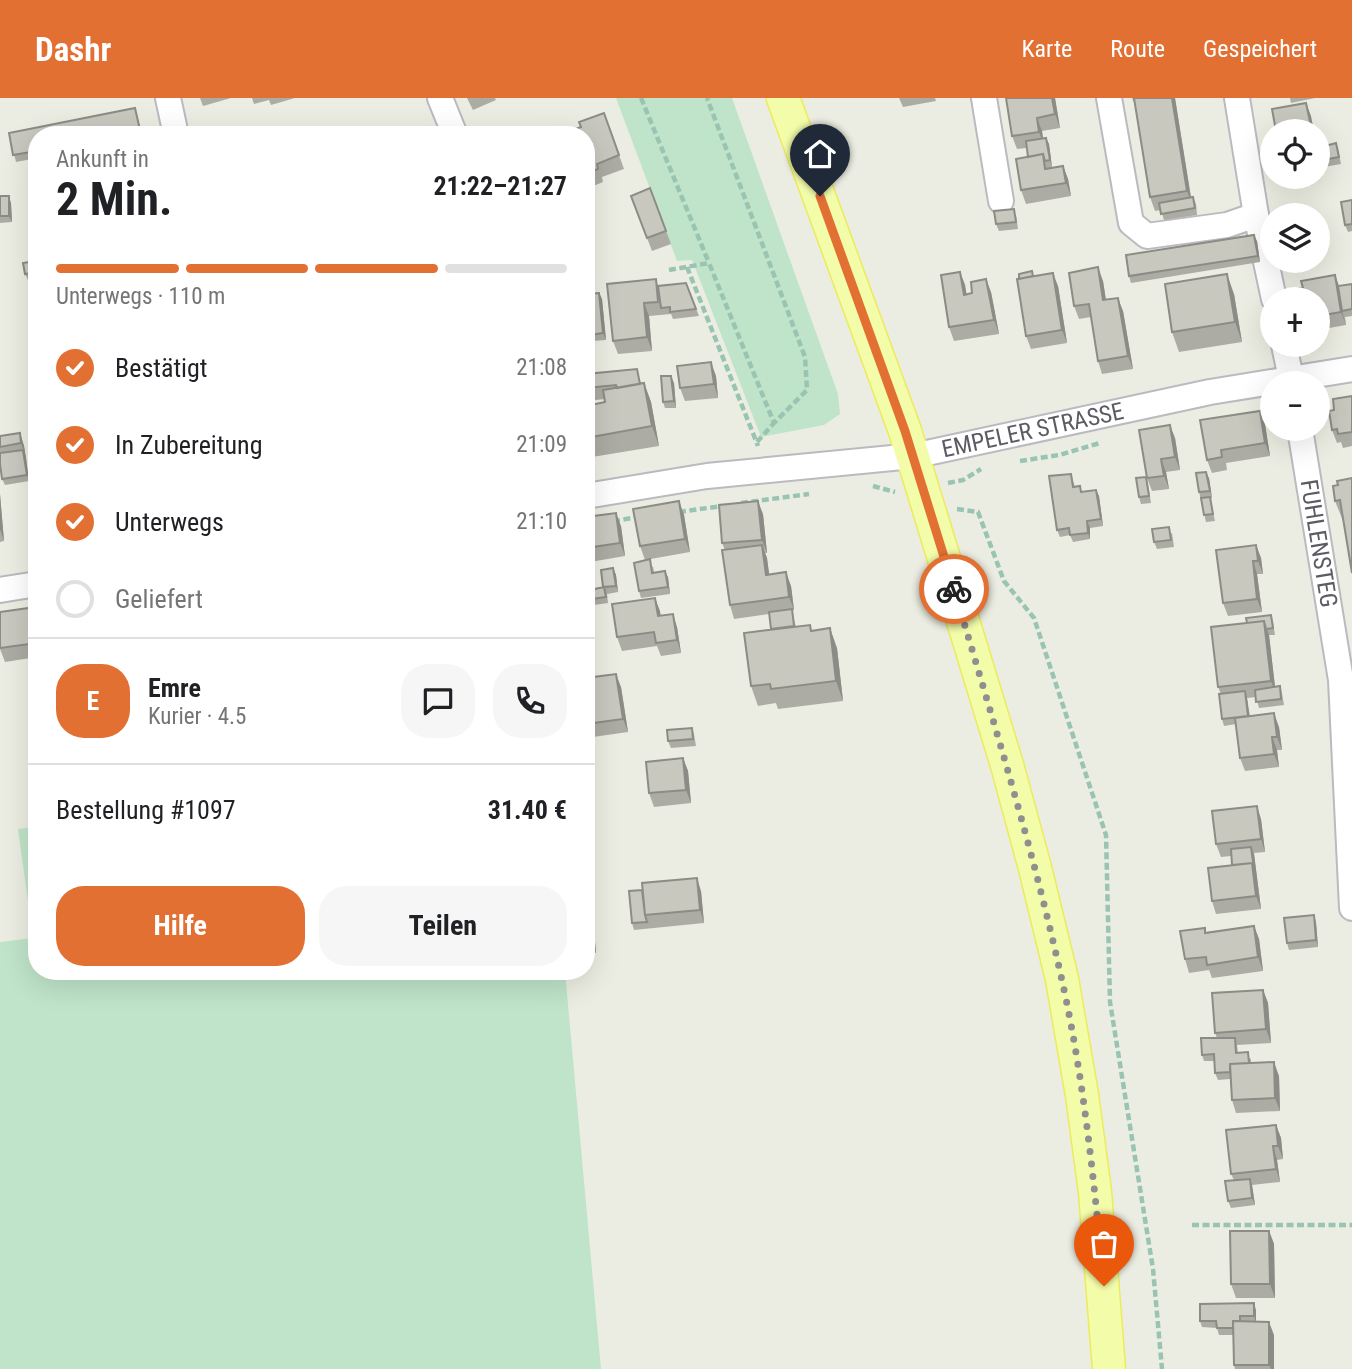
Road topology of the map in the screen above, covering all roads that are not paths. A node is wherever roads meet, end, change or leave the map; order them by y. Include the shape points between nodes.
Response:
1 (168, 98) edge
2 (440, 98) edge
3 (783, 98) edge
4 (984, 98) edge
5 (1109, 98) edge
6 (1237, 98) edge
7 (174, 126) edge
8 (451, 126) edge
9 (1001, 201) dead end
10 (1256, 215) junction
11 (1271, 287) edge
12 (1352, 369) edge
13 (1330, 373) edge
14 (1260, 385) edge
15 (1302, 441) edge
16 (912, 456) junction
17 (595, 495) edge
18 (28, 585) edge
19 (0, 590) edge
20 (1346, 679) edge
21 (1352, 902) edge
22 (1352, 908) edge
23 (1109, 1369) edge

1 - 7 street
2 - 8 street
3 - 16 main road
4 - 9 street
5 - 10 street via 1131,223 1147,236 1227,225
6 - 10 street
10 - 11 street
12 - 13 street, EMPELER STRASSE
14 - 16 street, EMPELER STRASSE
15 - 20 street, FUHLENSTEG
16 - 17 street, EMPELER STRASSE via 707,476
16 - 23 main road via 1007,765 1062,979 1095,1192
18 - 19 street
20 - 21 street, FUHLENSTEG
21 - 22 street, FUHLENSTEG

